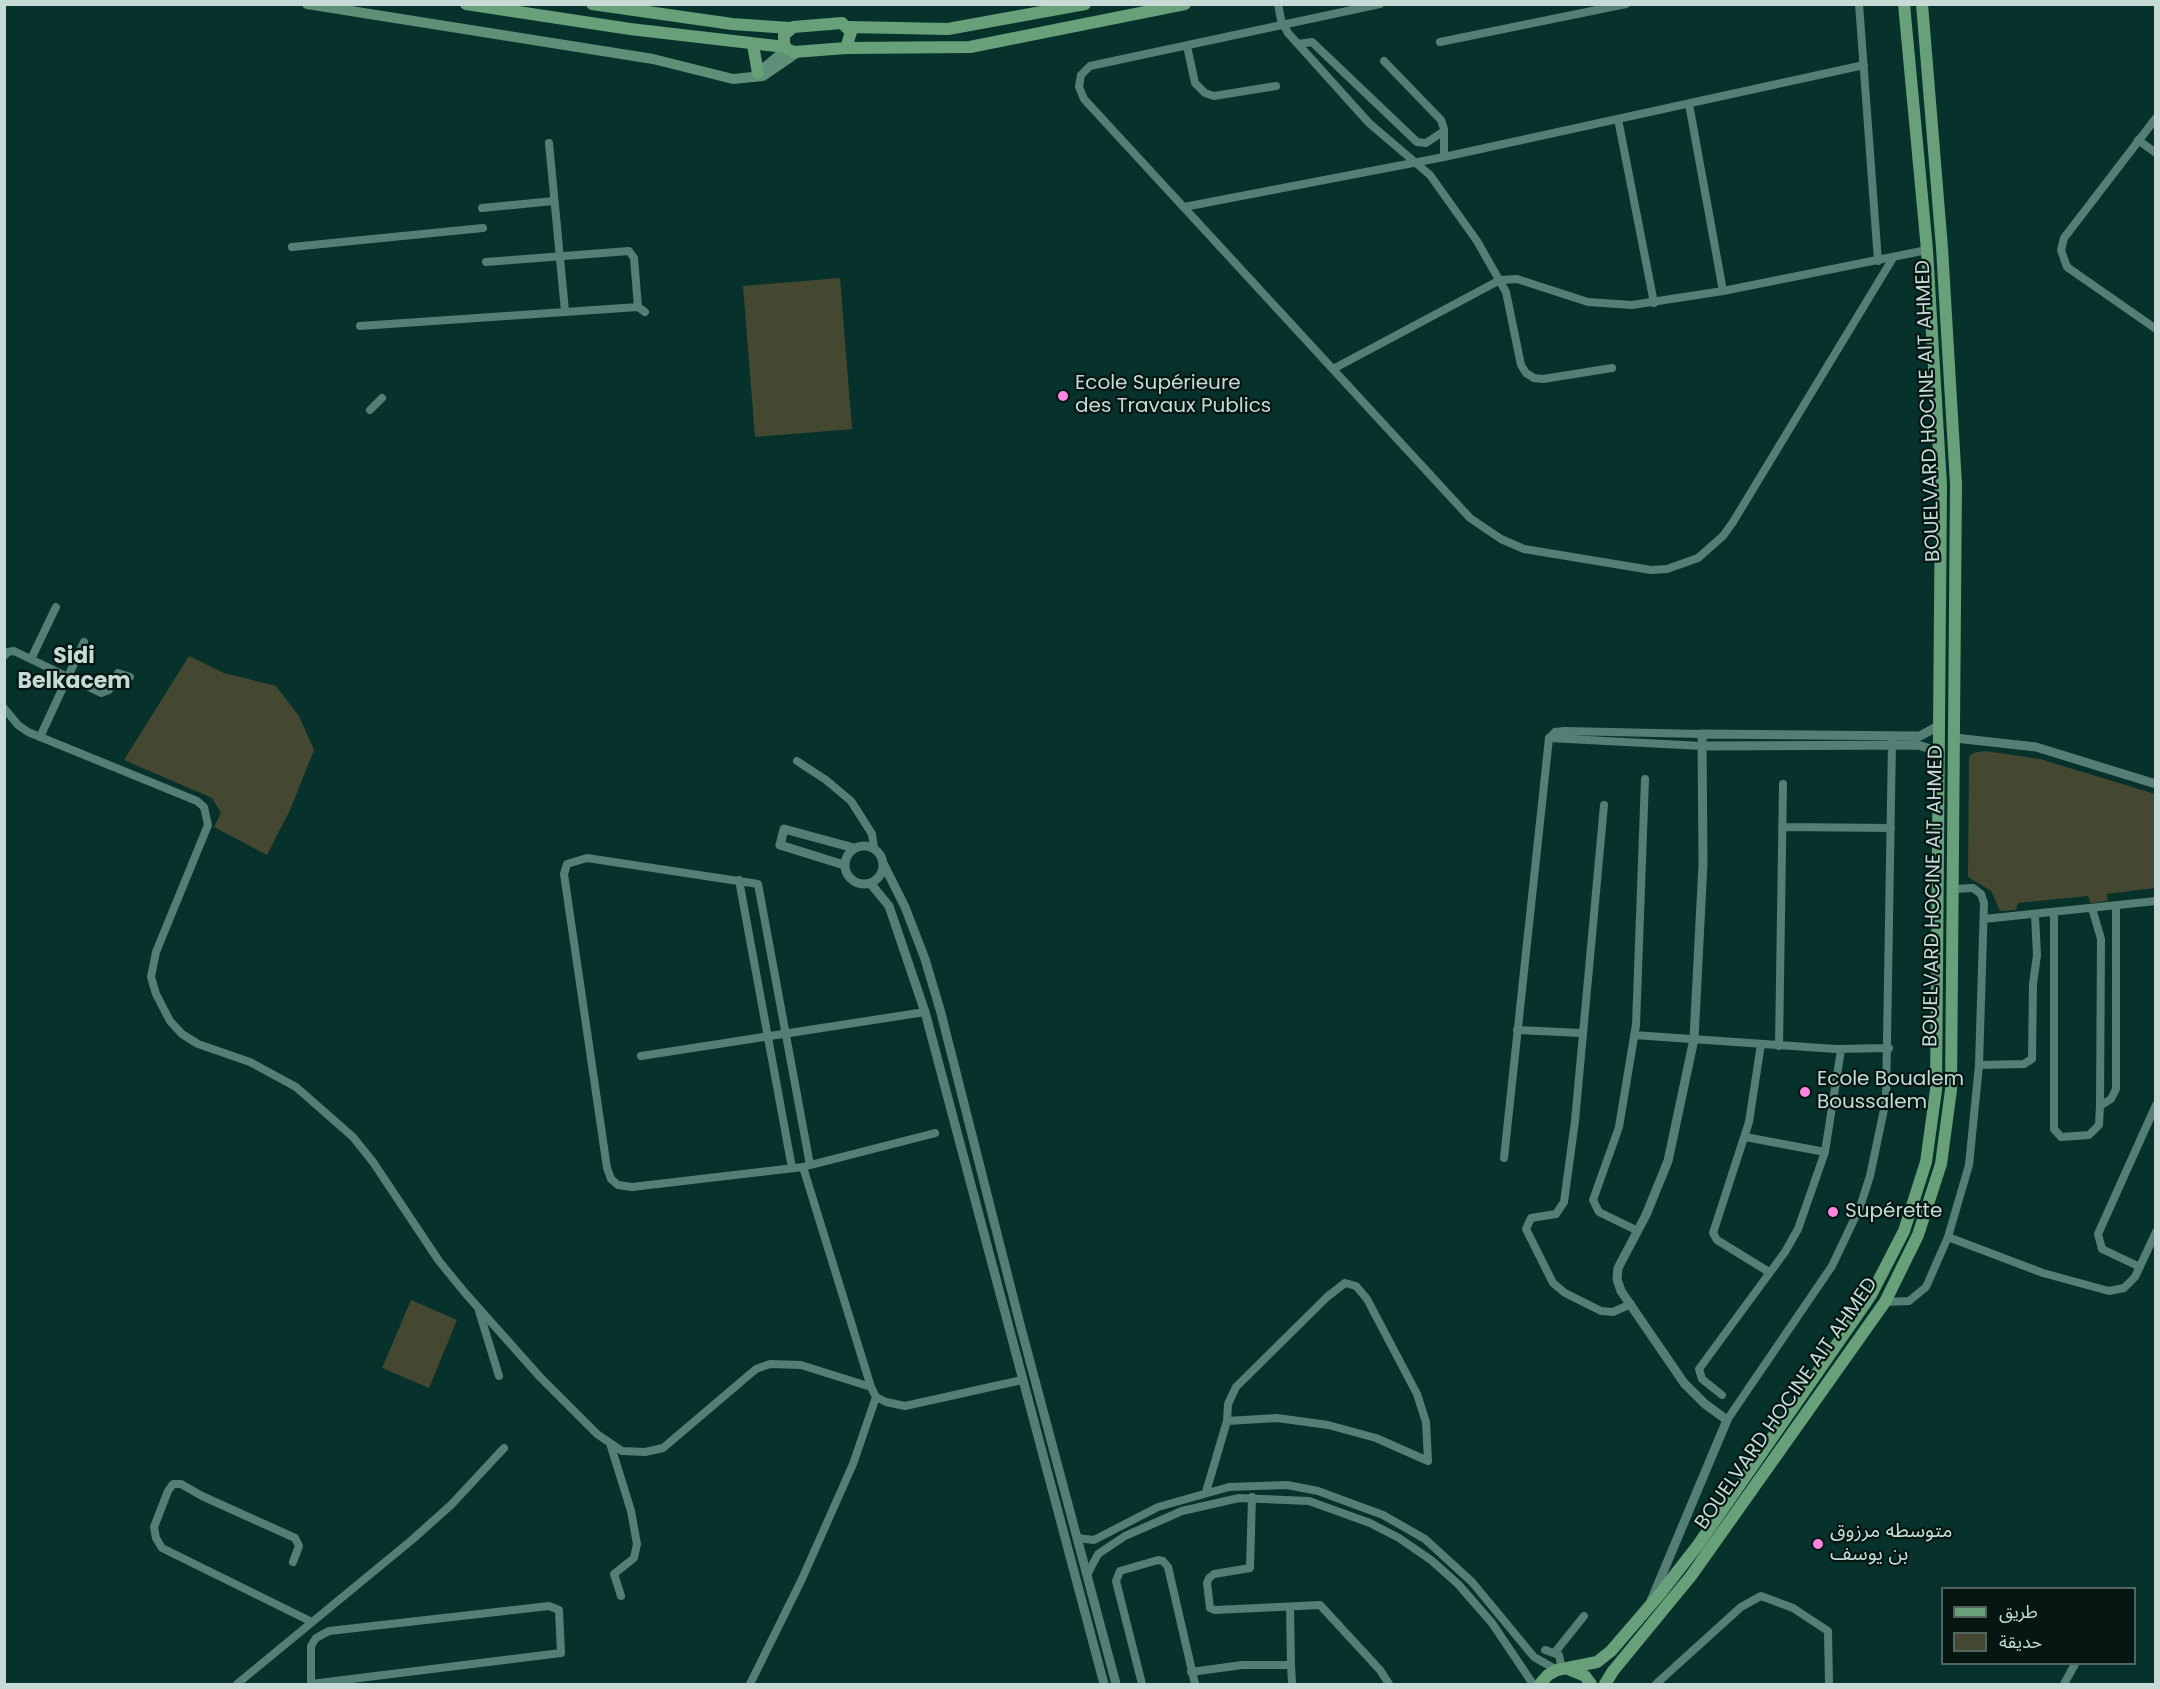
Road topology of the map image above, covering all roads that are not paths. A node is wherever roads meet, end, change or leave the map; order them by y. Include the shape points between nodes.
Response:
1 (307, 4) edge
2 (466, 4) edge
3 (592, 4) edge
4 (1085, 4) edge
5 (1185, 4) edge
6 (1278, 4) edge
7 (1380, 4) edge
8 (1626, 4) edge
9 (1859, 4) edge
10 (1904, 4) edge
11 (1922, 4) edge
12 (1283, 25) junction
13 (849, 27) junction
14 (790, 28) junction
15 (1440, 42) dead end
16 (1298, 44) junction
17 (753, 45) junction
18 (1187, 46) junction
19 (846, 48) junction
20 (790, 50) junction
21 (1384, 61) dead end
22 (1864, 65) junction
23 (753, 76) junction
24 (1276, 86) dead end
25 (1689, 104) junction
26 (2156, 118) edge
27 (1618, 119) junction
28 (1444, 131) junction
29 (2138, 140) junction
30 (549, 143) dead end
31 (2156, 153) edge
32 (1444, 157) junction
33 (1416, 162) junction
34 (554, 201) junction
35 (1184, 207) junction
36 (482, 208) dead end
37 (483, 228) dead end
38 (292, 247) dead end
39 (1928, 250) junction
40 (559, 256) junction
41 (1893, 258) junction
42 (1878, 261) junction
43 (486, 262) dead end
44 (1500, 280) junction
45 (1723, 291) junction
46 (1654, 303) junction
47 (565, 311) junction
48 (360, 326) dead end
49 (2156, 329) edge
50 (1612, 368) dead end
51 (1333, 369) junction
52 (382, 398) dead end
53 (370, 410) dead end
54 (57, 607) dead end
55 (84, 642) dead end
56 (4, 656) edge
57 (31, 659) junction
58 (67, 676) junction
59 (130, 677) dead end
60 (4, 708) edge
61 (1940, 725) junction
62 (1702, 734) junction
63 (40, 737) junction
64 (1549, 738) junction
65 (1955, 738) junction
66 (1892, 740) junction
67 (1702, 746) junction
68 (1940, 752) junction
69 (797, 761) dead end
70 (1645, 779) dead end
71 (1783, 784) dead end
72 (2156, 784) edge
73 (1604, 805) dead end
74 (1782, 827) junction
75 (1891, 828) junction
76 (854, 848) junction
77 (874, 848) junction
78 (844, 865) junction
79 (884, 865) junction
80 (739, 880) junction
81 (871, 884) junction
82 (1954, 889) junction
83 (2156, 901) edge
84 (2116, 906) junction
85 (2092, 908) junction
86 (2054, 913) junction
87 (2036, 915) junction
88 (1984, 919) junction
89 (925, 1012) junction
90 (1517, 1030) junction
91 (1581, 1033) junction
92 (785, 1034) junction
93 (1635, 1035) junction
94 (768, 1036) junction
95 (1694, 1039) junction
96 (1761, 1044) junction
97 (1779, 1046) junction
98 (1889, 1048) junction
99 (1841, 1050) junction
100 (641, 1056) dead end
101 (1979, 1065) junction
102 (2156, 1105) edge
103 (2100, 1106) junction
104 (935, 1133) dead end
105 (1745, 1137) junction
106 (1825, 1152) junction
107 (1504, 1158) dead end
108 (807, 1166) junction
109 (792, 1168) junction
110 (1638, 1232) junction
111 (2156, 1232) edge
112 (1948, 1237) junction
113 (2140, 1268) junction
114 (1769, 1272) junction
115 (1885, 1302) junction
116 (1631, 1304) junction
117 (478, 1308) junction
118 (499, 1376) dead end
119 (1022, 1380) junction
120 (870, 1387) junction
121 (1722, 1395) dead end
122 (876, 1396) junction
123 (1727, 1420) junction
124 (1227, 1421) junction
125 (610, 1443) junction
126 (504, 1448) dead end
127 (1206, 1492) junction
128 (1252, 1497) junction
129 (1077, 1538) junction
130 (293, 1562) dead end
131 (1087, 1575) junction
132 (621, 1596) dead end
133 (1290, 1606) junction
134 (1646, 1611) junction
135 (1584, 1616) dead end
136 (312, 1622) junction
137 (1545, 1650) dead end
138 (1556, 1651) junction
139 (1291, 1665) junction
140 (2074, 1665) edge
141 (1562, 1670) junction
142 (1191, 1672) junction
143 (354, 1682) edge
144 (237, 1684) edge
145 (750, 1684) edge
146 (1104, 1684) edge
147 (1116, 1684) edge
148 (1142, 1684) edge
149 (1195, 1684) edge
150 (1292, 1684) edge
151 (1389, 1684) edge
152 (1533, 1684) edge
153 (1540, 1684) edge
154 (1592, 1684) edge
155 (1605, 1684) edge
156 (1656, 1684) edge
157 (1829, 1684) edge
158 (2064, 1684) edge

1 - 23 main road via 653,59 733,79
2 - 17 main road
3 - 14 main road
4 - 13 main road via 948,29
5 - 19 main road via 970,47
6 - 12 street
7 - 12 street
8 - 15 street
9 - 22 street
10 - 39 main road
11 - 65 main road, BOUELVARD HOCINE AIT AHMED via 1956,484
12 - 16 street
12 - 18 street
13 - 14 main road via 838,23
13 - 19 main road via 851,36
14 - 20 main road via 784,35
16 - 28 street via 1312,42 1417,142 1425,143
16 - 33 street via 1369,123
17 - 20 main road
17 - 23 main road via 757,55
18 - 24 street via 1195,83 1205,93 1214,96
18 - 35 street via 1090,66 1079,81 1084,99
19 - 20 main road
20 - 23 main road
21 - 28 street via 1438,117
22 - 25 street
22 - 42 street
25 - 27 street
25 - 45 street
26 - 29 street
27 - 32 street
27 - 46 street
28 - 32 street
29 - 31 street
29 - 49 street via 2064,238 2061,254 2067,267
30 - 34 street
32 - 33 street
33 - 35 street
33 - 44 street via 1442,190
34 - 36 street
34 - 40 street
35 - 51 street
37 - 38 street
39 - 41 street
39 - 61 main road via 1941,485
40 - 43 street
40 - 47 street
40 - 47 street via 629,251 634,258 642,309
41 - 42 street
41 - 51 street via 1723,536 1698,558 1667,569 1651,570 1524,549 1490,533 1470,518
42 - 45 street
44 - 46 street via 1517,279 1600,304
44 - 50 street via 1509,299 1521,365 1529,376 1543,379
44 - 51 street
45 - 46 street
47 - 48 street
52 - 53 street
54 - 57 street
55 - 58 street
56 - 57 street via 14,651
57 - 58 street
58 - 59 street via 101,693 109,690 118,673
58 - 63 street
60 - 63 street via 18,725
61 - 66 street via 1920,736
61 - 68 main road
62 - 64 street via 1564,731
62 - 66 street
62 - 67 street
63 - 117 street via 204,807 208,825 156,952 151,977 170,1021 198,1044 250,1062 296,1087 353,1137 439,1261
64 - 67 street
64 - 90 street
65 - 72 street via 2036,747
65 - 82 main road, BOUELVARD HOCINE AIT AHMED
66 - 67 street
66 - 68 street
66 - 75 street
67 - 95 street via 1703,864
68 - 134 main road via 1936,1090 1917,1197 1889,1264 1847,1333 1698,1545
69 - 77 street via 851,801 872,834
70 - 93 street
71 - 74 street
73 - 91 street
74 - 75 street
74 - 97 street
75 - 98 street
76 - 77 street
76 - 78 street
76 - 78 street via 784,829 780,845
77 - 79 street
78 - 81 street via 853,881
79 - 81 street via 880,877
79 - 129 street via 909,917 941,1013
80 - 92 street via 758,884
80 - 94 street
80 - 109 street via 587,858 567,864 564,874 607,1168 618,1185 632,1187
81 - 89 street via 889,906
82 - 88 street via 1977,890 1984,903
82 - 115 main road, BOUELVARD HOCINE AIT AHMED via 1952,1090 1948,1127 1936,1182 1918,1235
83 - 84 street
84 - 85 street
84 - 103 street via 2116,1089 2111,1100
85 - 86 street
85 - 103 street via 2101,939
86 - 87 street
86 - 103 street via 2055,1132 2065,1137 2094,1133 2099,1125
87 - 88 street
87 - 101 street via 2032,1059 2024,1064
88 - 101 street
89 - 92 street
89 - 119 street
90 - 91 street
90 - 107 street
91 - 116 street via 1575,1121 1563,1206 1552,1216 1531,1218 1526,1229 1553,1283 1565,1293 1600,1311 1612,1312
92 - 94 street
92 - 108 street
93 - 95 street
93 - 110 street via 1619,1127 1593,1200 1599,1212
94 - 100 street
94 - 109 street
95 - 96 street
95 - 110 street via 1670,1152
96 - 97 street
96 - 105 street
97 - 99 street
98 - 99 street
98 - 123 street via 1878,1145 1864,1197 1847,1237 1815,1293
99 - 106 street
101 - 112 street via 1969,1165
102 - 113 street via 2098,1234 2102,1249
104 - 108 street
105 - 106 street
105 - 114 street via 1714,1236
106 - 114 street via 1798,1229
108 - 109 street
108 - 120 street
110 - 116 street via 1617,1274 1618,1285
111 - 113 street
112 - 113 street via 2043,1273 2109,1291 2130,1283
112 - 115 street via 1921,1293 1909,1301
114 - 121 street via 1699,1369 1702,1379
115 - 155 main road, BOUELVARD HOCINE AIT AHMED via 1692,1576
116 - 123 street via 1684,1383
117 - 118 street
117 - 125 street via 578,1417
119 - 122 street via 905,1406
119 - 146 street
120 - 122 street
120 - 125 street via 801,1365 770,1364 756,1369 663,1448 622,1451
122 - 145 street via 853,1464
123 - 134 street
124 - 124 street via 1228,1404 1236,1387 1340,1285 1351,1284 1367,1299 1417,1394 1426,1422 1428,1461 1376,1438 1328,1425 1277,1418
124 - 127 street
125 - 132 street via 637,1544 634,1558 614,1574
126 - 136 street via 447,1508
127 - 129 street via 1158,1507 1094,1540
127 - 141 street via 1259,1484 1287,1485 1351,1501 1392,1519 1449,1559 1504,1618 1533,1657
128 - 131 street via 1201,1506 1153,1522 1098,1554
128 - 133 street via 1250,1568 1209,1578 1208,1605 1215,1610
128 - 152 street via 1309,1501 1340,1510 1400,1538 1458,1584 1492,1623
129 - 131 street
130 - 136 street via 299,1546 295,1538 181,1484 171,1487 154,1527 162,1548
131 - 147 street
133 - 139 street
133 - 151 street via 1320,1605
134 - 141 main road via 1611,1652 1597,1662
135 - 138 street
136 - 144 street
137 - 138 street
138 - 141 street
139 - 142 street via 1242,1665
139 - 150 street
140 - 158 street
141 - 153 main road via 1548,1675
141 - 154 main road via 1585,1676
142 - 148 street via 1168,1567 1158,1560 1120,1571 1116,1581
142 - 149 street
143 - 143 street via 311,1684 310,1653 316,1638 329,1631 378,1625 549,1606 559,1610 561,1653
156 - 157 street via 1741,1607 1761,1596 1793,1608 1828,1630

